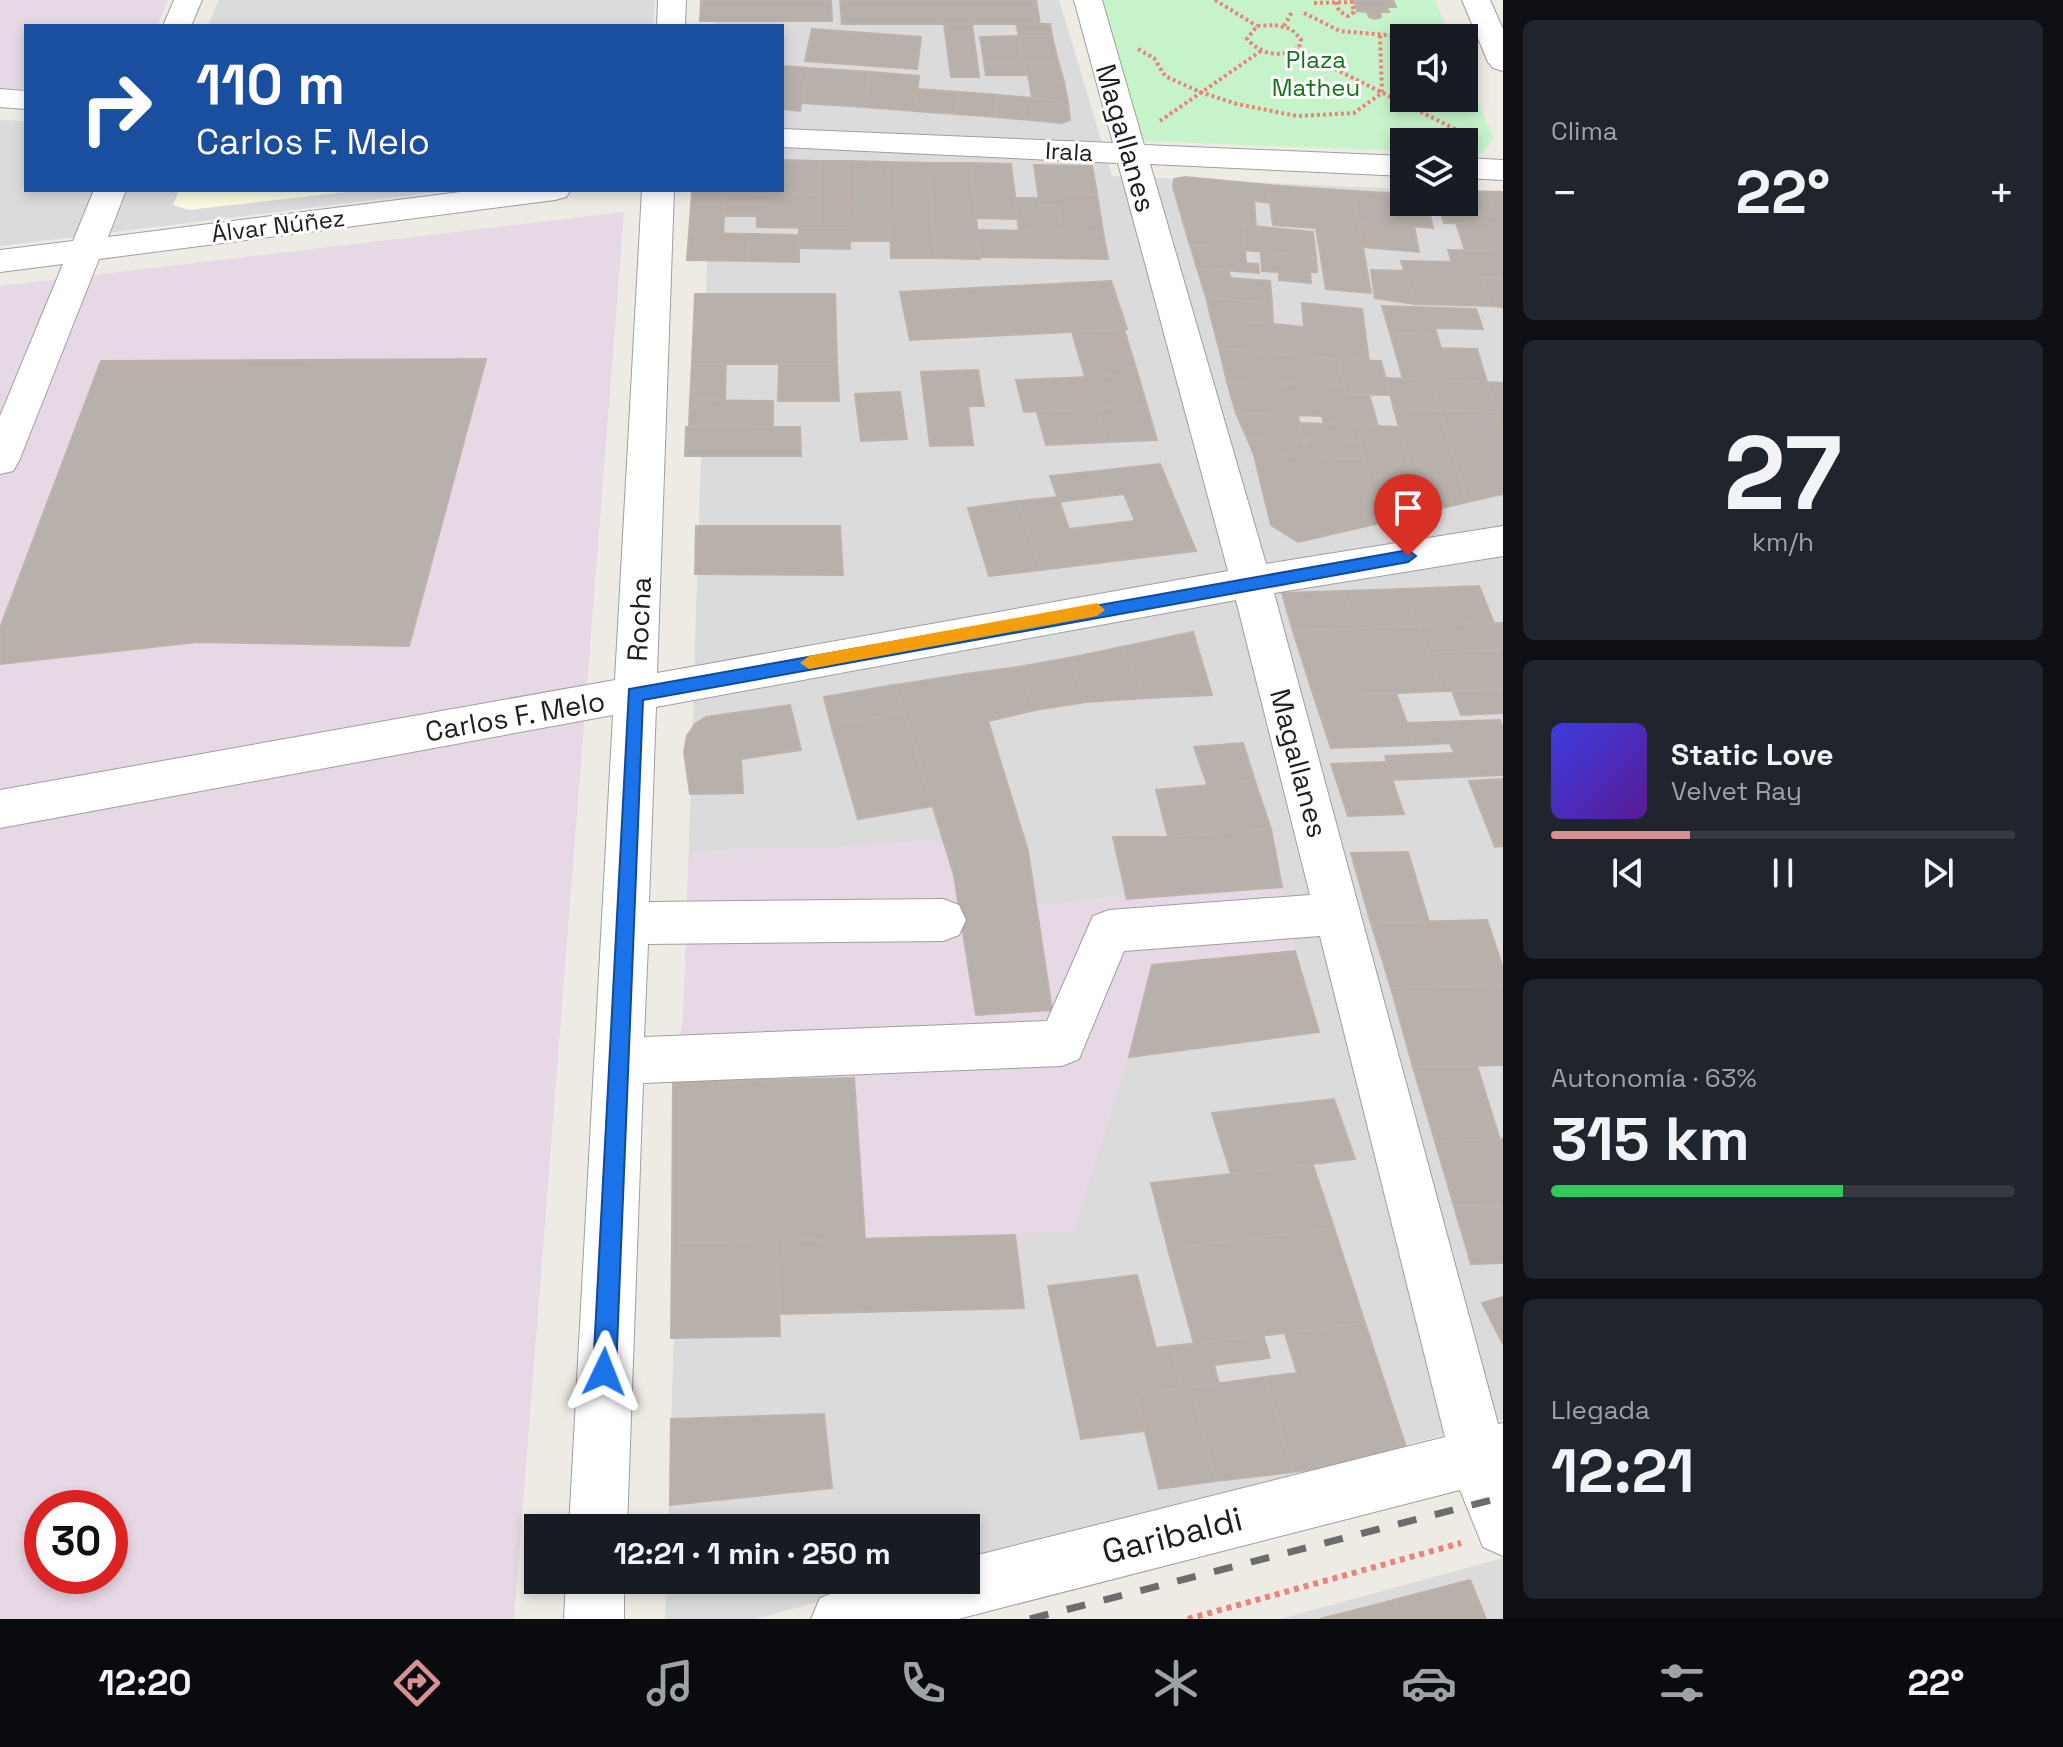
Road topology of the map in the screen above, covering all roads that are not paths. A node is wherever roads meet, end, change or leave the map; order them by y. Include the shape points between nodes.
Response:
1 (188, 0) edge
2 (672, 0) edge
3 (1088, 0) edge
4 (1476, 0) edge
5 (178, 24) edge
6 (671, 24) edge
7 (1503, 62) edge
8 (0, 98) edge
9 (24, 100) edge
10 (784, 138) edge
11 (1131, 155) junction
12 (1478, 158) edge
13 (1390, 165) edge
14 (1503, 170) edge
15 (109, 192) edge
16 (539, 192) edge
17 (658, 192) edge
18 (85, 250) junction
19 (0, 261) edge
20 (0, 461) edge
21 (1503, 541) edge
22 (1251, 582) junction
23 (635, 694) junction
24 (0, 809) edge
25 (1339, 914) junction
26 (943, 920) dead end
27 (624, 923) junction
28 (618, 1061) junction
29 (1491, 1454) edge
30 (599, 1514) edge
31 (1488, 1533) edge
32 (595, 1594) edge
33 (594, 1619) edge
34 (841, 1619) edge

1 - 5 street
2 - 6 street
3 - 11 street, Magallanes
4 - 7 street
8 - 9 street
10 - 11 street, Irala
11 - 13 street, Irala
11 - 22 street, Magallanes
12 - 14 street
15 - 18 street
16 - 18 street, Álvar Núñez
17 - 23 street, Rocha
18 - 19 street, Álvar Núñez
18 - 20 street
21 - 22 street, Carlos F. Melo
22 - 23 street, Carlos F. Melo
22 - 25 street, Magallanes
23 - 24 street, Carlos F. Melo
23 - 27 street, Rocha
25 - 28 street via 1109,931 1062,1043
25 - 29 street, Magallanes
26 - 27 street
27 - 28 street, Rocha
28 - 30 street, Rocha
29 - 31 street, Magallanes
29 - 34 street, Garibaldi
32 - 33 street

